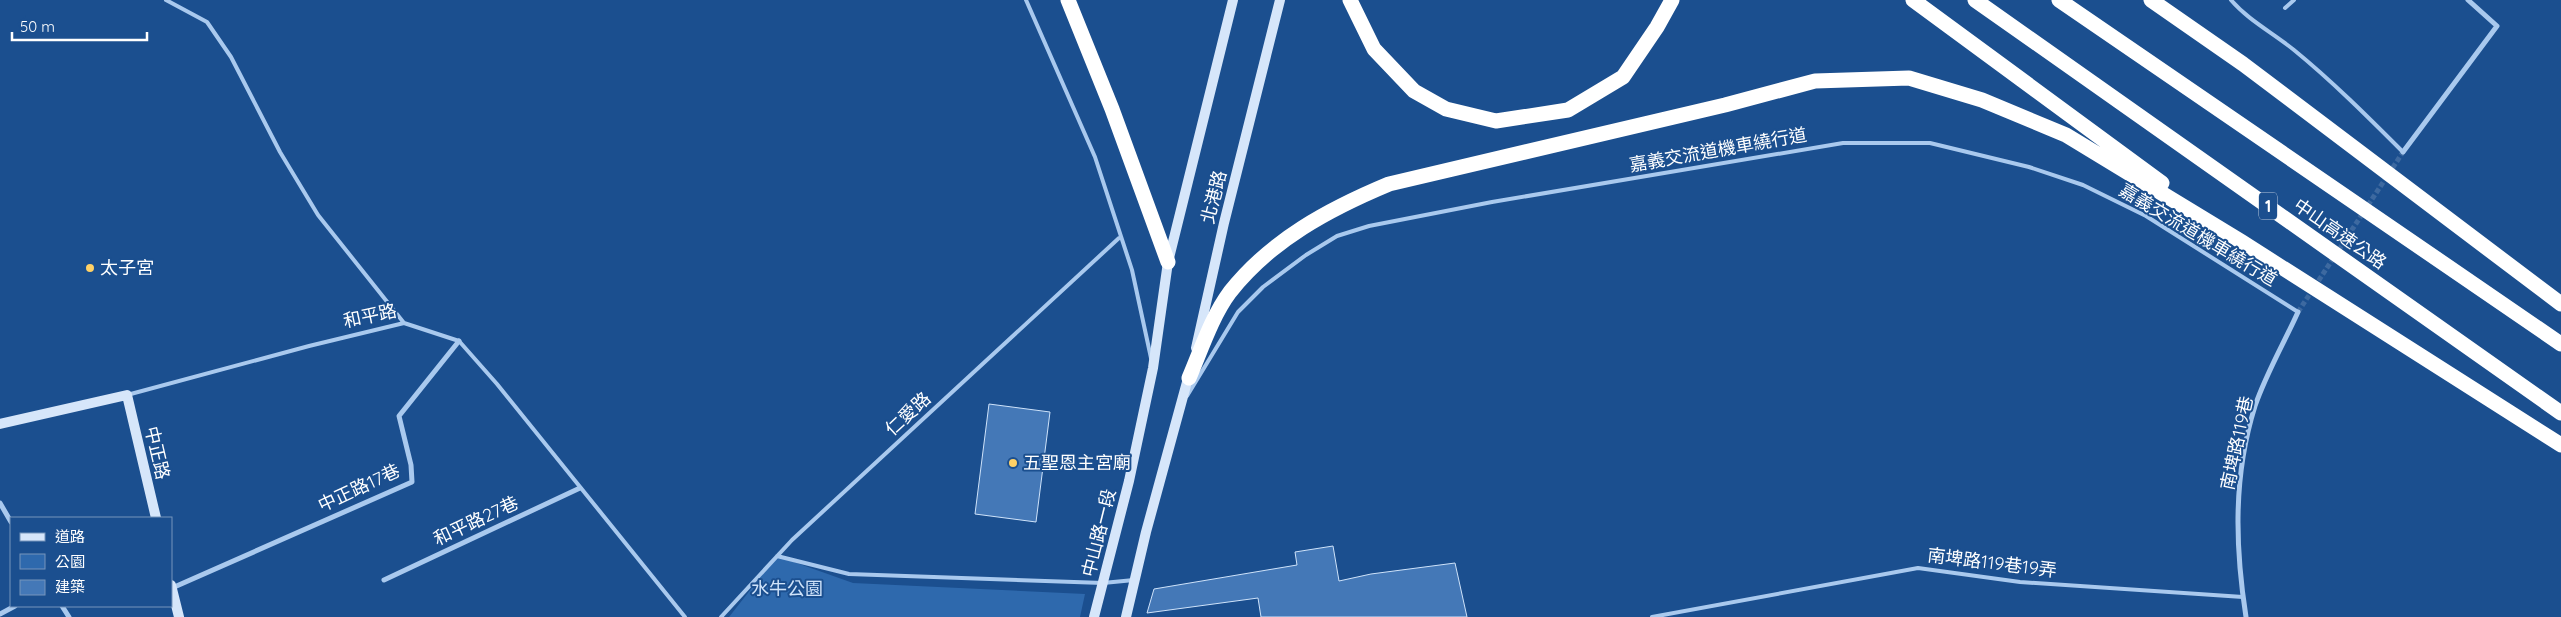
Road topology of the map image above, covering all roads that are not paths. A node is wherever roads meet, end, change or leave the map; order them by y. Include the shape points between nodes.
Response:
1 (166, 0) edge
2 (1026, 0) edge
3 (1068, 0) edge
4 (1233, 0) edge
5 (1280, 0) edge
6 (1350, 0) edge
7 (1672, 0) edge
8 (1913, 0) edge
9 (1975, 0) edge
10 (2059, 0) edge
11 (2151, 0) edge
12 (2166, 0) edge
13 (2231, 0) edge
14 (2294, 0) edge
15 (2468, 0) edge
16 (2285, 8) dead end
17 (2270, 85) junction
18 (2403, 152) joint
19 (1120, 238) junction
20 (2242, 242) junction
21 (1168, 262) junction
22 (2561, 304) edge
23 (2298, 312) joint
24 (404, 323) junction
25 (458, 341) junction
26 (2561, 344) edge
27 (1153, 368) junction
28 (1189, 378) junction
29 (127, 395) junction
30 (1183, 402) junction
31 (2561, 413) edge
32 (0, 424) edge
33 (2561, 445) edge
34 (580, 488) junction
35 (0, 502) edge
36 (156, 517) edge
37 (10, 520) edge
38 (777, 556) junction
39 (384, 580) dead end
40 (1134, 580) junction
41 (1103, 583) junction
42 (172, 586) edge
43 (2243, 597) junction
44 (13, 607) edge
45 (0, 614) edge
46 (179, 617) edge
47 (685, 617) edge
48 (721, 617) edge
49 (1094, 617) edge
50 (1126, 617) edge
51 (1652, 617) edge
52 (2246, 617) edge

1 - 24 lane via 207,22 231,58 280,152 318,215
2 - 19 lane via 1095,157
3 - 21 highway
4 - 21 main road, 北港路
5 - 28 main road, 北港路
6 - 7 highway via 1374,49 1414,91 1446,109 1496,121 1568,110 1623,77
8 - 20 highway
9 - 31 highway, 中山高速公路 / 1
10 - 26 highway, 中山高速公路
11 - 17 highway
12 - 17 highway
13 - 18 lane via 2359,107
14 - 16 lane
15 - 18 street via 2497,26
17 - 22 highway
19 - 27 lane via 1132,270
19 - 38 lane, 仁愛路
20 - 28 highway via 2066,135 1982,100 1909,78 1815,81 1389,184 1345,203 1279,242 1230,292
20 - 33 highway
21 - 27 main road, 北港路
23 - 30 lane, 嘉義交流道機車繞行道 via 2146,216 2083,185 2029,167 1930,143 1843,143 1492,202 1369,226 1337,236 1263,287 1238,312
23 - 43 street, 南埤路119巷 via 2256,406 2238,487 2238,565
24 - 25 lane, 和平路
24 - 29 lane, 和平路
25 - 34 lane, 和平路 via 497,384
25 - 42 street, 中正路17巷 via 399,416 412,482
27 - 41 main road, 中山路一段
28 - 30 main road, 北港路
29 - 32 main road, 和平路
29 - 36 main road, 中正路
30 - 40 main road
34 - 39 street, 和平路27巷
34 - 47 lane, 和平路
35 - 37 street
38 - 41 lane via 850,574
38 - 48 lane, 仁愛路
40 - 41 lane
40 - 50 main road
41 - 49 main road, 中山路一段
42 - 46 main road
43 - 51 lane, 南埤路119巷19弄 via 2020,582 1918,568
43 - 52 street, 南埤路119巷
44 - 45 street

